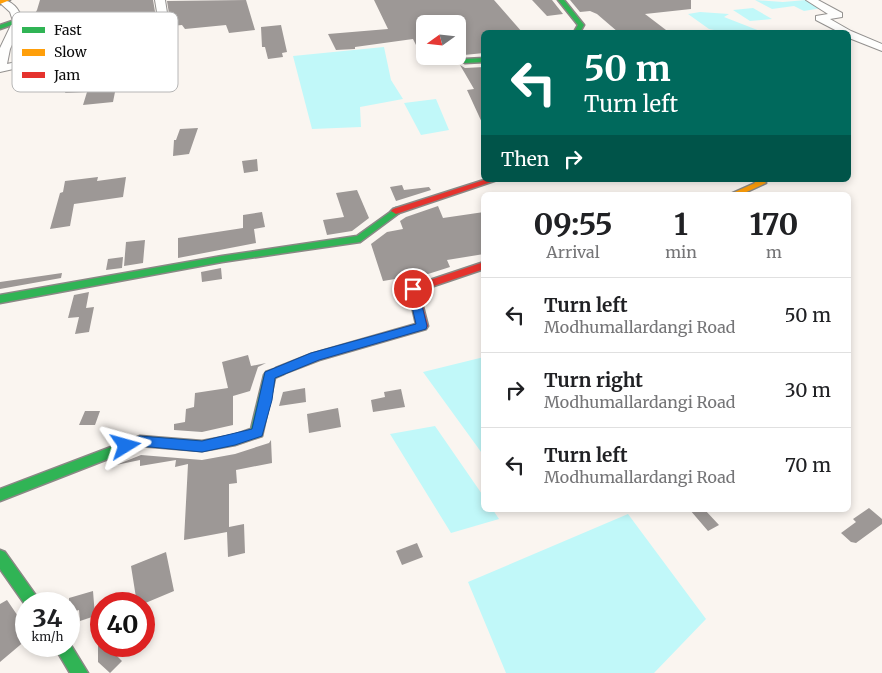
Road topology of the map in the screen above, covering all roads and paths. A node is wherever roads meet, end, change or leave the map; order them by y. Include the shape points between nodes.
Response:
1 (562, 0) edge
2 (811, 0) edge
3 (4, 1) edge
4 (16, 12) edge
5 (12, 23) edge
6 (0, 27) edge
7 (578, 30) edge
8 (842, 30) edge
9 (12, 34) edge
10 (851, 35) edge
11 (882, 48) edge
12 (481, 60) edge
13 (466, 61) edge
14 (0, 69) edge
15 (487, 182) edge
16 (760, 182) edge
17 (740, 192) edge
18 (481, 266) edge
19 (0, 298) edge
20 (0, 495) edge
21 (0, 557) edge
22 (25, 592) edge
23 (69, 657) edge
24 (80, 673) edge

1 - 7 street via 581,25
2 - 8 street via 838,15 820,18
3 - 4 street
5 - 6 street
9 - 14 street
10 - 11 street
12 - 13 street
15 - 19 street via 397,210 360,239 222,259
16 - 17 street
18 - 20 street via 413,289 422,326 315,356 270,375 257,432 202,446 140,441
21 - 22 street
23 - 24 street

